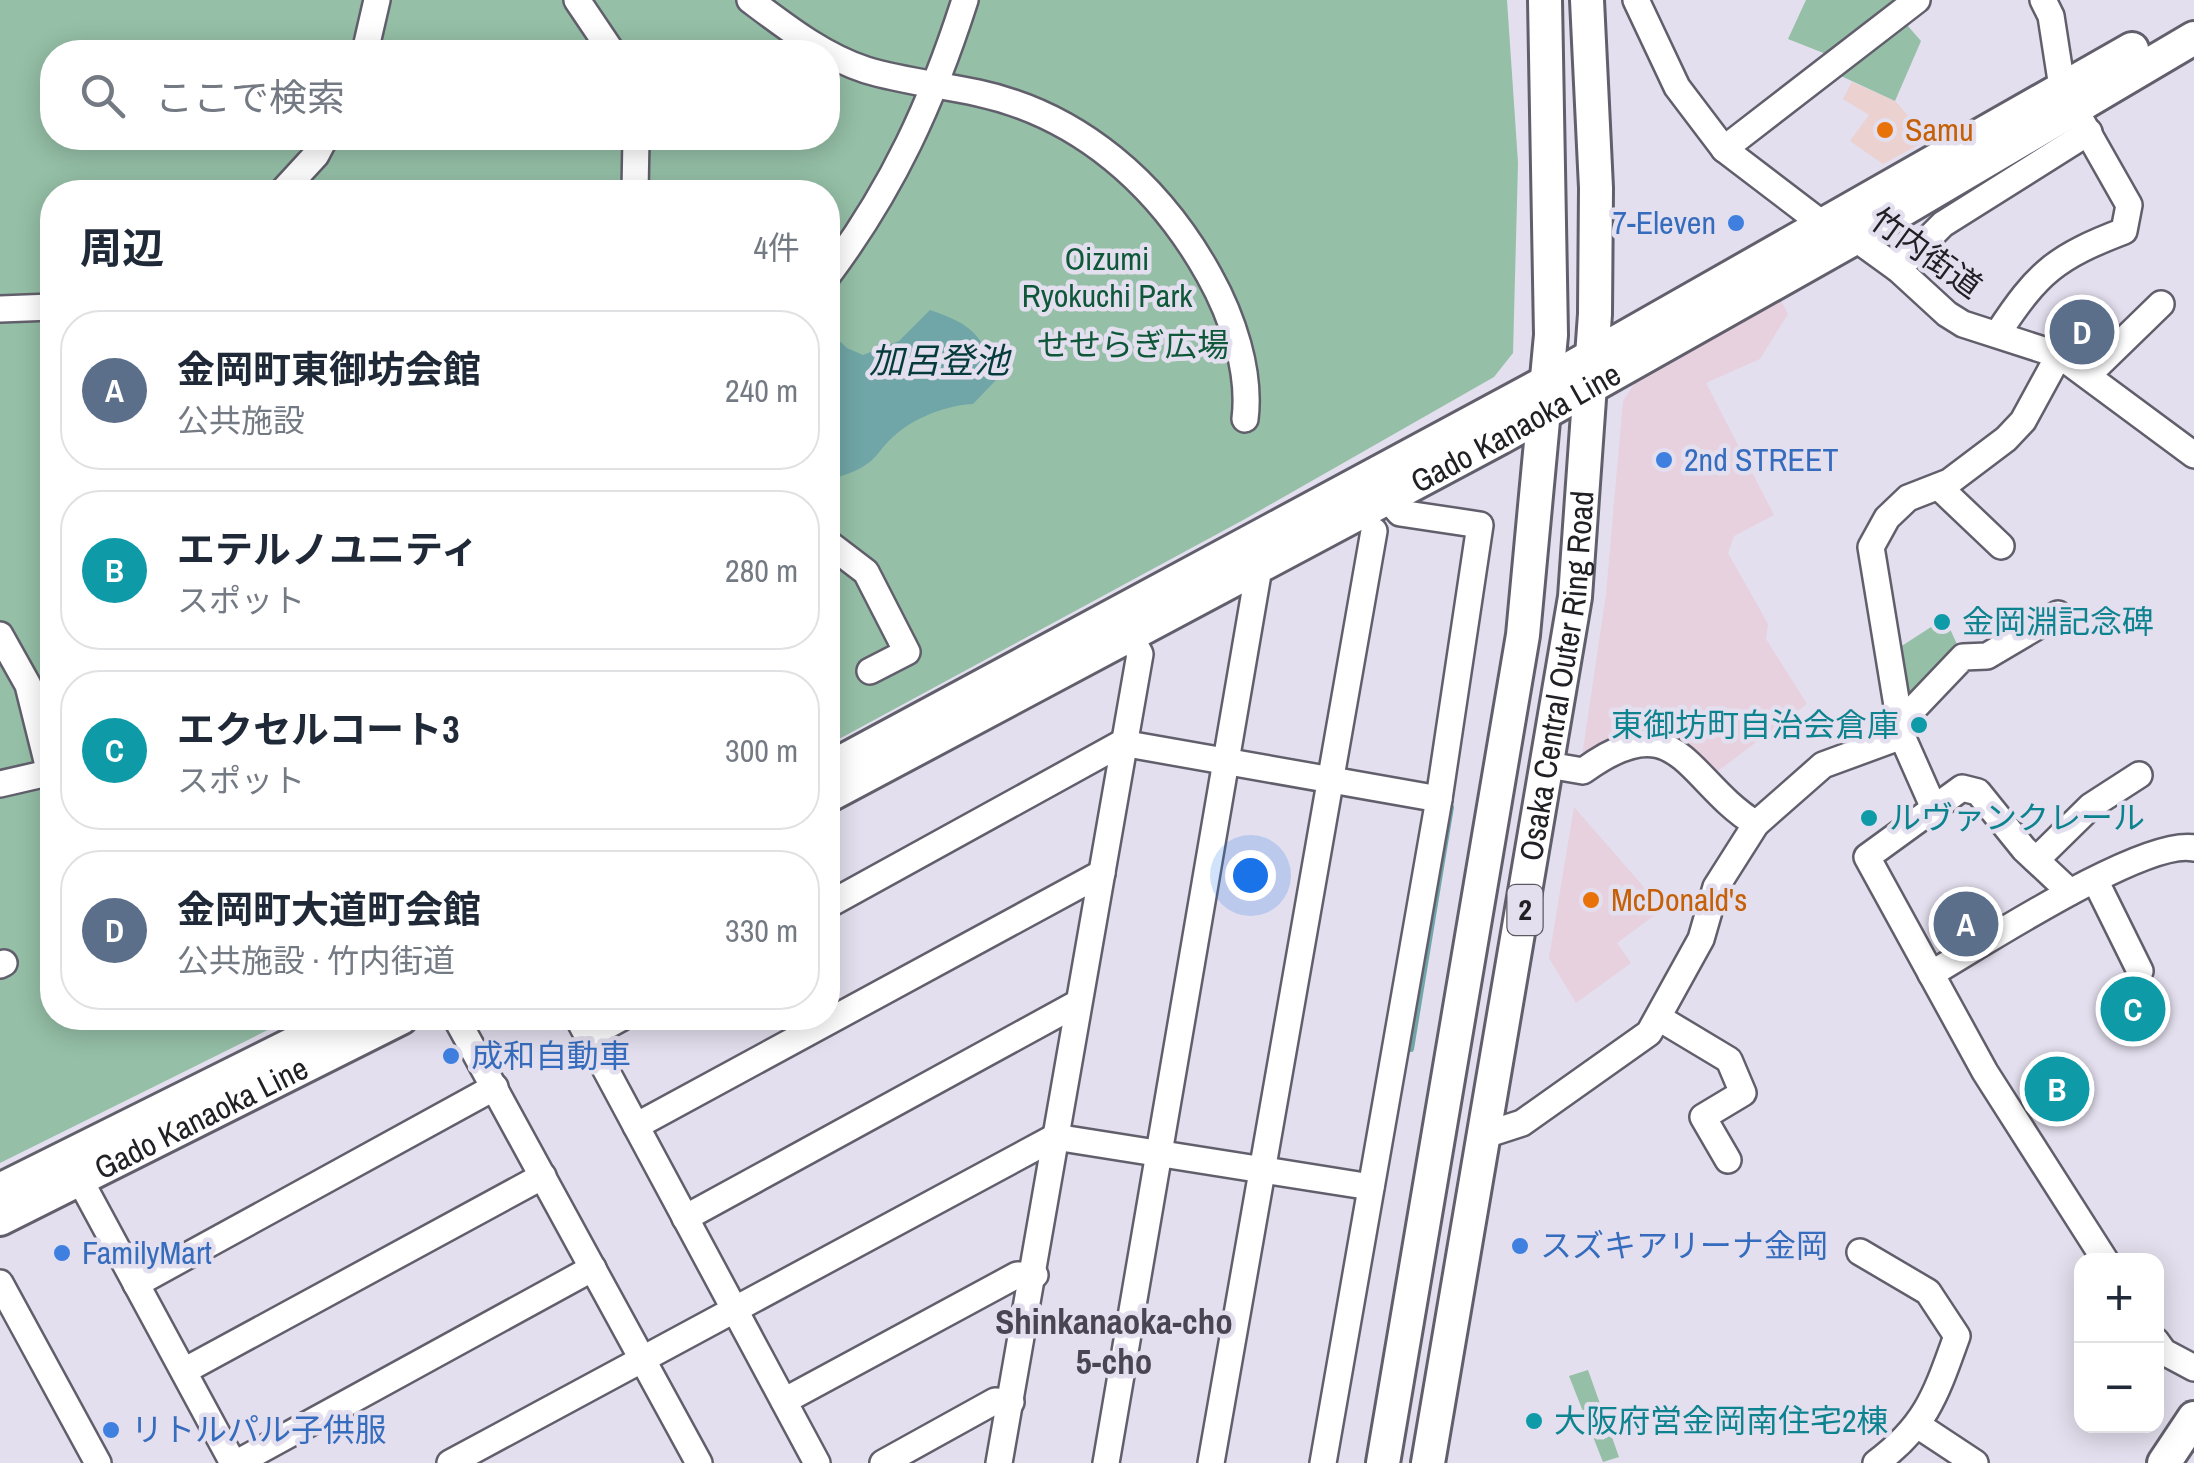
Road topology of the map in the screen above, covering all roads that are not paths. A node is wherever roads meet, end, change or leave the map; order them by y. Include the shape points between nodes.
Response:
1 (376, 0) edge
2 (577, 0) edge
3 (750, 0) edge
4 (966, 0) edge
5 (1545, 0) edge
6 (1587, 0) edge
7 (1636, 0) edge
8 (1917, 0) edge
9 (2043, 0) edge
10 (2194, 15) edge
11 (2194, 38) edge
12 (367, 40) edge
13 (604, 40) edge
14 (804, 40) edge
15 (840, 58) edge
16 (938, 86) junction
17 (2075, 109) junction
18 (1724, 149) junction
19 (319, 150) edge
20 (636, 150) edge
21 (293, 180) edge
22 (635, 180) edge
23 (1821, 223) junction
24 (1855, 238) junction
25 (840, 258) edge
26 (1898, 269) junction
27 (2161, 304) dead end
28 (40, 307) edge
29 (0, 309) edge
30 (1998, 334) junction
31 (1594, 353) junction
32 (2058, 355) junction
33 (2089, 374) junction
34 (1590, 386) junction
35 (1546, 397) junction
36 (1245, 420) dead end
37 (2194, 455) edge
38 (1940, 488) junction
39 (1386, 497) junction
40 (1374, 531) dead end
41 (2001, 546) dead end
42 (840, 552) edge
43 (1259, 568) junction
44 (2058, 614) dead end
45 (1125, 625) junction
46 (0, 635) edge
47 (870, 671) dead end
48 (1902, 728) junction
49 (40, 731) edge
50 (1122, 744) junction
51 (1225, 760) junction
52 (840, 763) edge
53 (1548, 765) junction
54 (40, 775) edge
55 (2139, 775) dead end
56 (1330, 779) junction
57 (0, 784) edge
58 (840, 789) edge
59 (1439, 798) junction
60 (1934, 806) junction
61 (1756, 824) junction
62 (2194, 848) edge
63 (2036, 860) junction
64 (1102, 873) junction
65 (2096, 882) junction
66 (2070, 892) junction
67 (840, 897) edge
68 (2140, 971) dead end
69 (1931, 974) junction
70 (1078, 1003) junction
71 (840, 1015) edge
72 (1659, 1018) junction
73 (322, 1030) edge
74 (376, 1030) edge
75 (463, 1030) edge
76 (585, 1030) edge
77 (813, 1030) edge
78 (495, 1086) junction
79 (636, 1126) junction
80 (1485, 1135) junction
81 (1055, 1137) junction
82 (1158, 1152) junction
83 (1728, 1160) dead end
84 (1262, 1169) junction
85 (543, 1176) junction
86 (80, 1180) junction
87 (1371, 1187) junction
88 (0, 1190) edge
89 (685, 1218) junction
90 (0, 1219) edge
91 (1860, 1252) dead end
92 (2101, 1253) edge
93 (593, 1268) junction
94 (1035, 1274) junction
95 (0, 1283) edge
96 (136, 1284) junction
97 (733, 1309) junction
98 (2157, 1343) edge
99 (642, 1359) junction
100 (2194, 1368) edge
101 (184, 1371) junction
102 (784, 1401) junction
103 (1011, 1402) junction
104 (2194, 1418) edge
105 (1919, 1426) junction
106 (690, 1460) edge
107 (98, 1463) edge
108 (235, 1463) edge
109 (450, 1463) edge
110 (817, 1463) edge
111 (883, 1463) edge
112 (999, 1463) edge
113 (1106, 1463) edge
114 (1211, 1463) edge
115 (1323, 1463) edge
116 (1384, 1463) edge
117 (1428, 1463) edge
118 (1876, 1463) edge
119 (1975, 1463) edge
120 (2164, 1463) edge

1 - 12 street
2 - 13 street
3 - 14 street
4 - 16 street
5 - 35 main road, Osaka Central Outer Ring Road / 2 via 1552,223
6 - 31 main road, Osaka Central Outer Ring Road / 2 via 1596,188
7 - 18 street, 竹内街道 via 1676,87
8 - 18 street
9 - 17 street
10 - 17 main road, Gado Kanaoka Line
11 - 17 main road, Gado Kanaoka Line
15 - 16 street
16 - 25 street via 905,156
16 - 36 street via 1023,105 1078,132 1164,207 1221,297 1246,388
17 - 23 main road, Gado Kanaoka Line
17 - 24 main road, Gado Kanaoka Line
17 - 26 street
17 - 30 street via 2129,205 2128,221 2124,231 2050,265
18 - 23 street, 竹内街道
19 - 21 street
20 - 22 street
23 - 24 street, 竹内街道
23 - 31 main road, Gado Kanaoka Line
24 - 26 street, 竹内街道
24 - 34 main road, Gado Kanaoka Line
26 - 30 street, 竹内街道 via 1963,324
27 - 33 street
28 - 29 street
30 - 32 street, 竹内街道
31 - 34 main road, Osaka Central Outer Ring Road / 2
31 - 35 main road, Gado Kanaoka Line
32 - 33 street, 竹内街道
32 - 38 street via 2023,421
33 - 37 street, 竹内街道
34 - 35 main road, Gado Kanaoka Line
34 - 53 main road, Osaka Central Outer Ring Road / 2 via 1575,598
35 - 39 main road, Gado Kanaoka Line
35 - 45 main road, Gado Kanaoka Line
35 - 116 main road, Osaka Central Outer Ring Road / 2 via 1524,636
38 - 41 street
38 - 48 street via 1908,498 1871,546
39 - 43 main road, Gado Kanaoka Line
39 - 59 street via 1400,512 1480,525
40 - 56 street
42 - 47 street via 866,572 906,652
43 - 45 main road, Gado Kanaoka Line
43 - 51 street
44 - 48 street via 1987,656 1964,657
45 - 50 street via 1140,654
45 - 52 main road, Gado Kanaoka Line
45 - 58 main road, Gado Kanaoka Line
46 - 49 street via 28,686
48 - 60 street
48 - 61 street via 1823,765
50 - 51 street
50 - 64 street
50 - 67 street
51 - 56 street
51 - 82 street
53 - 61 street via 1583,771 1614,752 1662,744 1684,756 1730,807
53 - 80 main road, Osaka Central Outer Ring Road / 2
54 - 57 street
55 - 63 street via 2090,806
56 - 59 street
56 - 84 street
59 - 87 street
60 - 63 street via 1962,788 1978,792
60 - 69 street via 1867,857
61 - 72 street via 1716,887 1701,939
62 - 65 street via 2163,848
63 - 66 street
64 - 70 street
64 - 71 street
65 - 66 street
65 - 68 street
66 - 69 street
69 - 92 street
70 - 81 street
70 - 89 street
72 - 80 street via 1632,1047 1522,1123
72 - 83 street via 1728,1060 1743,1093 1703,1117
73 - 88 main road, Gado Kanaoka Line
74 - 86 main road, Gado Kanaoka Line
75 - 78 street
76 - 79 street
77 - 79 street
78 - 85 street
78 - 96 street
79 - 89 street
80 - 117 main road, Osaka Central Outer Ring Road / 2
81 - 82 street
81 - 94 street
81 - 97 street
82 - 84 street
82 - 113 street
84 - 87 street
84 - 114 street
85 - 93 street
85 - 101 street
86 - 90 main road, Gado Kanaoka Line
86 - 96 street
87 - 115 street
89 - 97 street
91 - 105 street via 1928,1292 1957,1336
93 - 99 street
93 - 108 street
94 - 102 street via 1018,1275
94 - 103 street
95 - 107 street
96 - 101 street
97 - 99 street
97 - 102 street
98 - 100 street
99 - 106 street
99 - 109 street
101 - 108 street
102 - 110 street
103 - 111 street via 995,1401
103 - 112 street
104 - 120 main road
105 - 118 street
105 - 119 street

